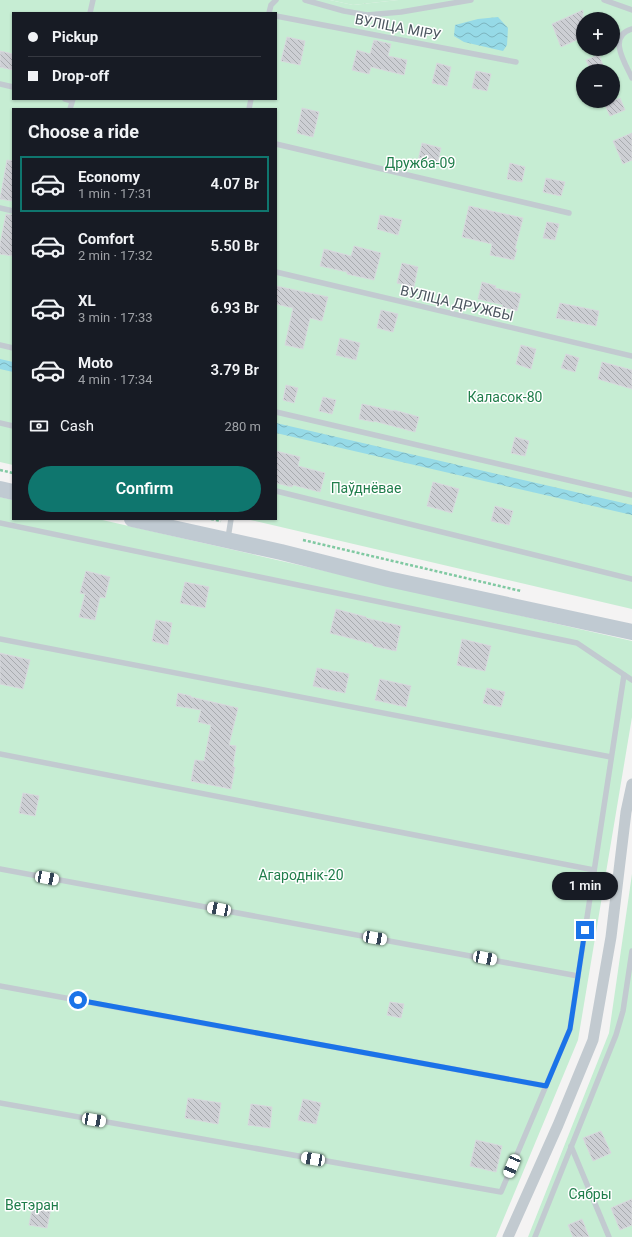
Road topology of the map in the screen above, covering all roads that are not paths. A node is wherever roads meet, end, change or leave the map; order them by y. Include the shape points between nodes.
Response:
1 (93, 0) edge
2 (276, 0) edge
3 (305, 0) edge
4 (471, 0) edge
5 (604, 0) edge
6 (632, 10) edge
7 (90, 12) edge
8 (269, 12) edge
9 (277, 16) edge
10 (632, 29) edge
11 (516, 62) dead end
12 (632, 78) edge
13 (0, 84) edge
14 (12, 87) edge
15 (277, 144) edge
16 (0, 208) edge
17 (12, 211) edge
18 (569, 213) dead end
19 (277, 272) edge
20 (0, 345) edge
21 (12, 348) edge
22 (632, 356) edge
23 (277, 412) edge
24 (0, 423) edge
25 (12, 426) edge
26 (0, 488) edge
27 (277, 491) edge
28 (12, 492) edge
29 (632, 495) edge
30 (137, 520) edge
31 (231, 521) edge
32 (0, 523) edge
33 (228, 540) junction
34 (632, 579) edge
35 (632, 632) edge
36 (0, 639) edge
37 (624, 675) junction
38 (632, 680) edge
39 (0, 754) edge
40 (611, 757) junction
41 (632, 784) edge
42 (0, 869) edge
43 (594, 870) junction
44 (632, 952) edge
45 (578, 976) junction
46 (0, 986) edge
47 (546, 1086) junction
48 (0, 1104) edge
49 (571, 1146) junction
50 (508, 1237) edge
51 (535, 1237) edge
52 (609, 1237) edge

1 - 7 lane
2 - 8 lane
3 - 4 lane via 367,15 389,14
5 - 6 lane
9 - 11 lane, ВУЛІЦА МІРУ
10 - 12 lane via 622,35 619,45
13 - 14 lane
15 - 18 lane
16 - 17 lane
19 - 22 lane, ВУЛІЦА ДРУЖБЫ
20 - 21 lane
23 - 29 lane
24 - 25 lane
26 - 28 street
27 - 34 lane
30 - 33 street
31 - 33 lane
32 - 37 lane via 577,643
33 - 35 street via 388,579
36 - 40 lane
37 - 38 lane
37 - 40 lane
39 - 43 lane
40 - 43 lane
41 - 50 street via 626,812 611,937 593,1040
42 - 45 lane
43 - 45 lane
44 - 49 lane via 623,1011 616,1035
45 - 47 lane via 570,1029
46 - 47 lane
47 - 48 lane via 501,1192
49 - 51 lane
49 - 52 lane

